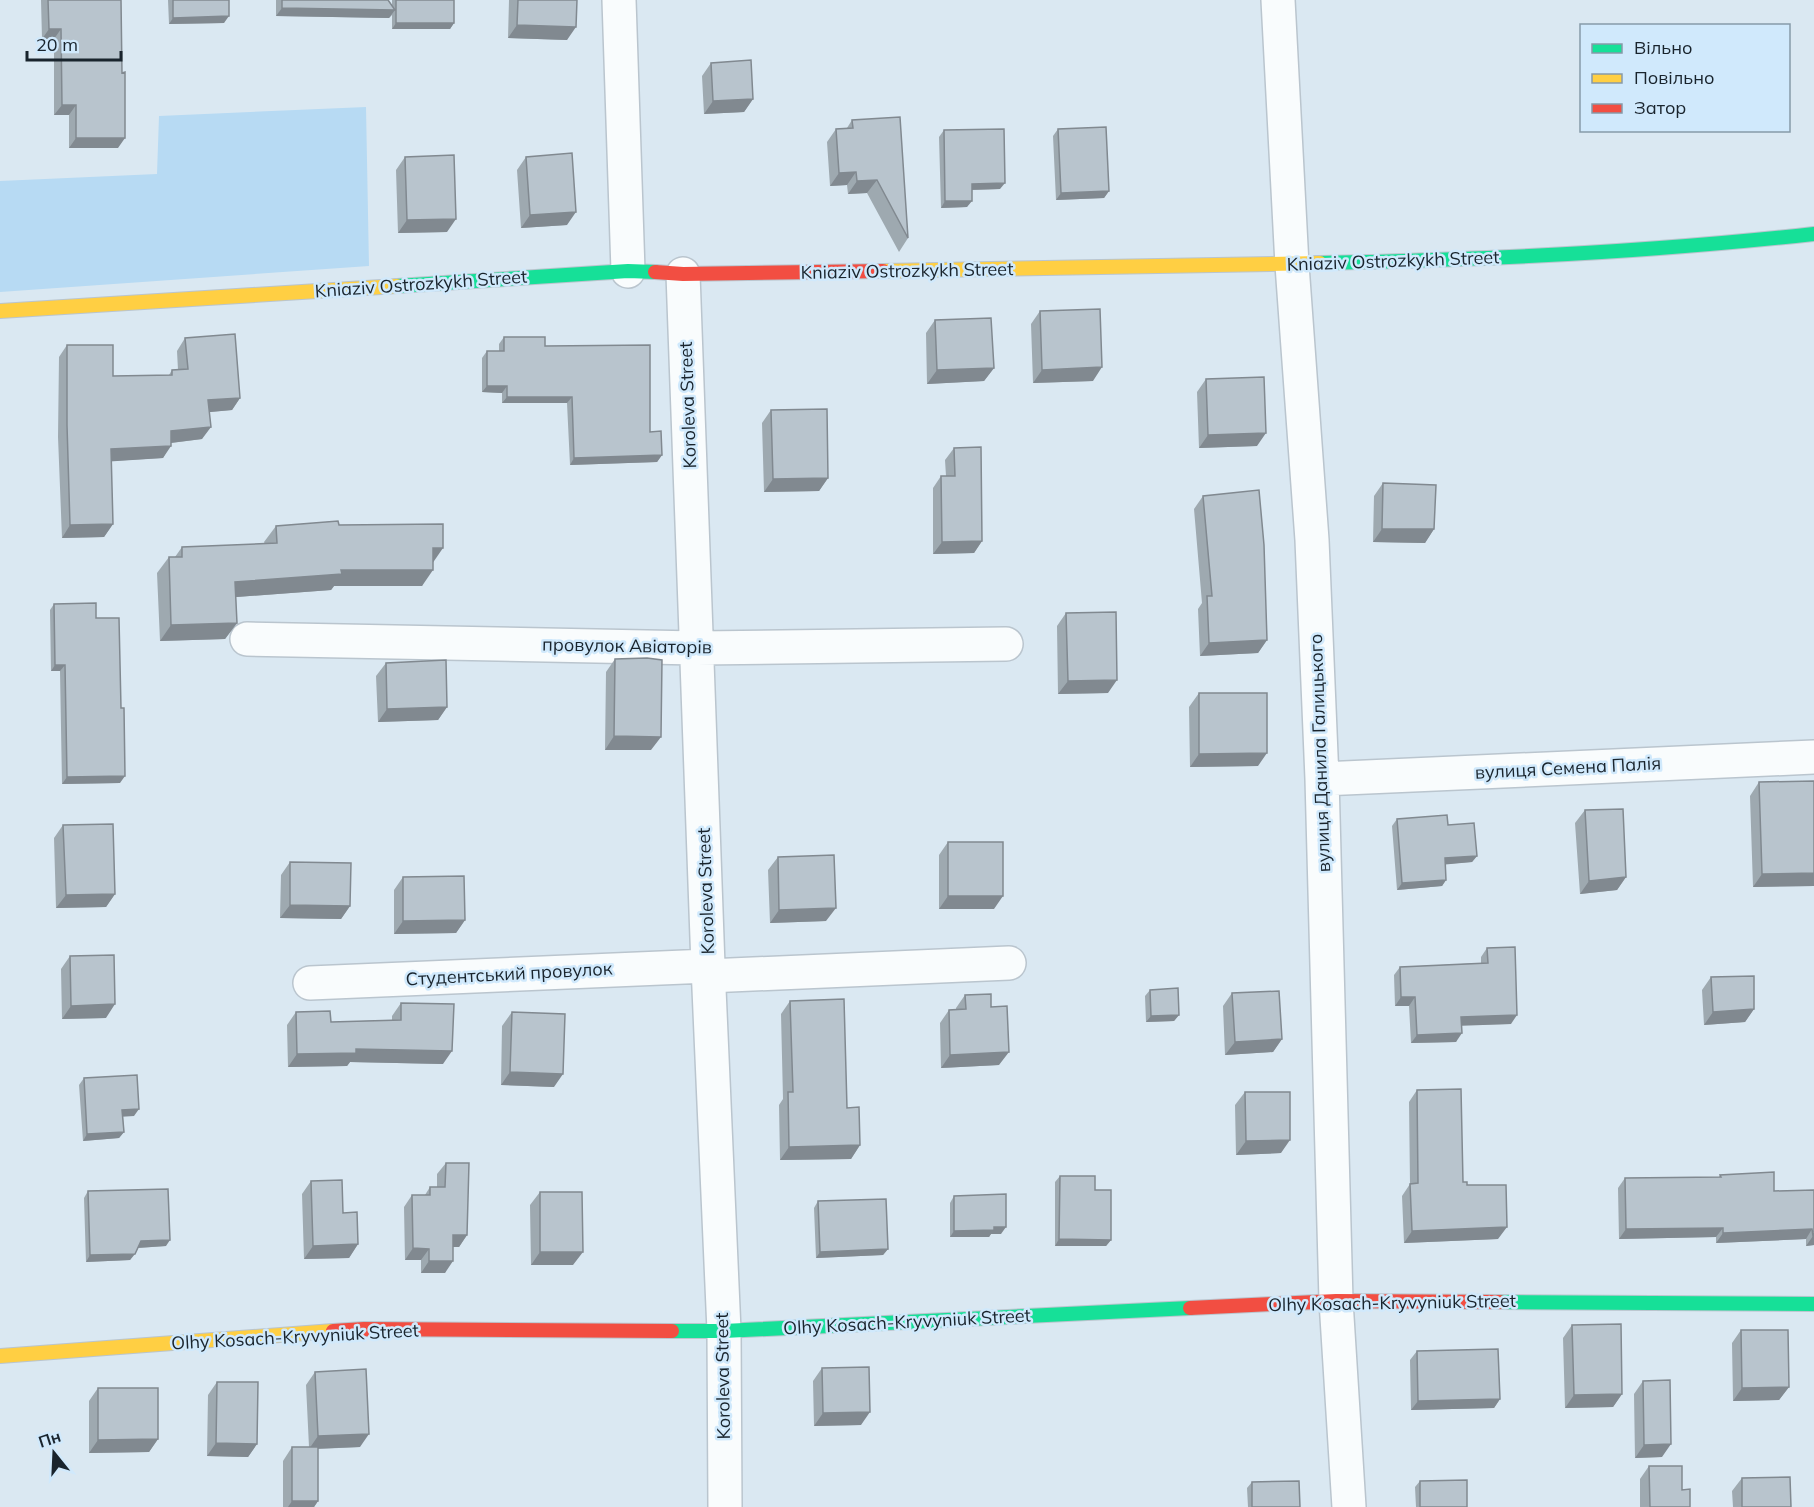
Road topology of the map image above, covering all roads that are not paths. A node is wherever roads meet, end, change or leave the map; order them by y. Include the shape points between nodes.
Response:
1 (619, 0) edge
2 (1278, 0) edge
3 (1814, 234) edge
4 (1292, 265) junction
5 (628, 271) junction
6 (683, 274) junction
7 (0, 311) edge
8 (247, 639) dead end
9 (1006, 644) dead end
10 (697, 648) junction
11 (1814, 757) edge
12 (1322, 779) junction
13 (1009, 963) dead end
14 (708, 970) junction
15 (310, 983) dead end
16 (1336, 1301) junction
17 (1814, 1304) edge
18 (724, 1331) junction
19 (0, 1356) edge
20 (725, 1507) edge
21 (1349, 1507) edge

1 - 5 street
2 - 4 street, вулиця Данила Галицького
3 - 4 street, Kniaziv Ostrozkykh Street via 1733,243 1441,261
4 - 6 street, Kniaziv Ostrozkykh Street
4 - 12 street, вулиця Данила Галицького via 1312,540
5 - 6 street, Kniaziv Ostrozkykh Street
5 - 7 street, Kniaziv Ostrozkykh Street
6 - 10 street, Koroleva Street
8 - 10 street, провулок Авіаторів
9 - 10 street, провулок Авіаторів
10 - 14 street, Koroleva Street
11 - 12 street, вулиця Семена Палія
12 - 16 street, вулиця Данила Галицького
13 - 14 street, Студентський провулок
14 - 15 street, Студентський провулок
14 - 18 street, Koroleva Street
16 - 17 street, Olhy Kosach-Kryvyniuk Street
16 - 18 street, Olhy Kosach-Kryvyniuk Street
16 - 21 street, вулиця Данила Галицького
18 - 19 street, Olhy Kosach-Kryvyniuk Street via 364,1329
18 - 20 street, Koroleva Street

